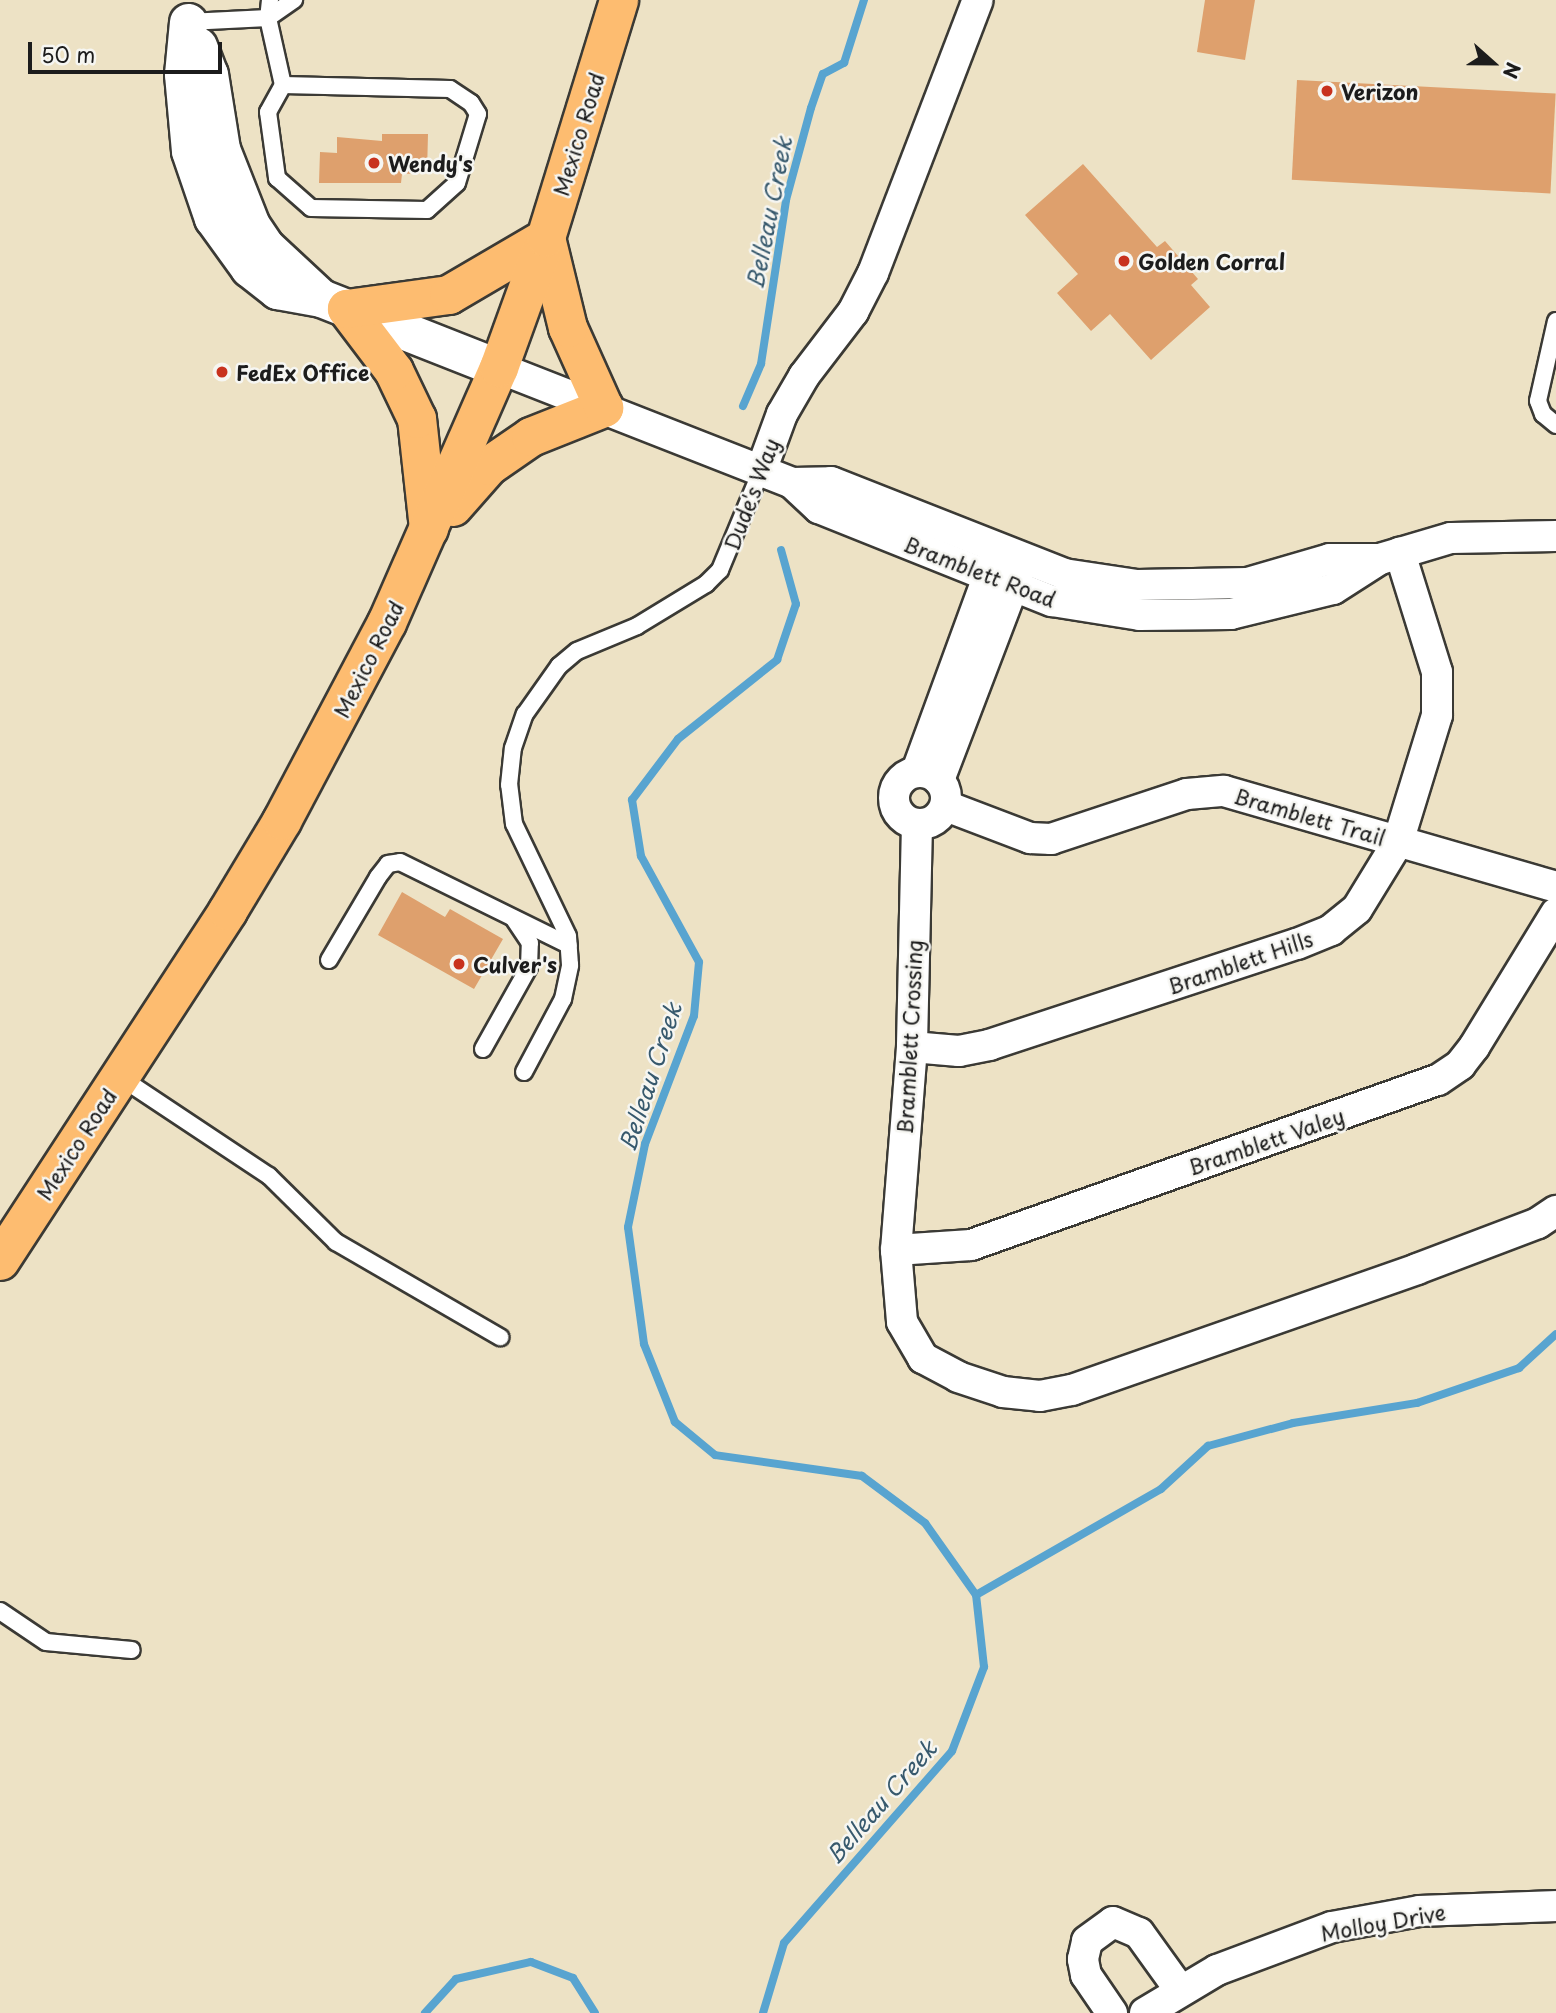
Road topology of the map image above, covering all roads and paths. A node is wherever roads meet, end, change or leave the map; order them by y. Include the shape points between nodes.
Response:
1 (270, 0) edge
2 (294, 0) edge
3 (619, 0) edge
4 (978, 0) edge
5 (186, 11) edge
6 (268, 18) junction
7 (283, 85) junction
8 (546, 237) junction
9 (334, 304) junction
10 (1556, 321) edge
11 (499, 369) junction
12 (604, 408) junction
13 (1556, 425) edge
14 (761, 471) junction
15 (429, 535) junction
16 (1556, 536) edge
17 (1390, 556) junction
18 (1006, 568) junction
19 (934, 786) junction
20 (918, 824) junction
21 (1398, 842) junction
22 (1556, 887) edge
23 (1556, 914) edge
24 (511, 915) junction
25 (569, 945) junction
26 (329, 960) dead end
27 (912, 1047) junction
28 (483, 1049) dead end
29 (524, 1072) dead end
30 (120, 1077) junction
31 (1556, 1211) edge
32 (896, 1250) junction
33 (0, 1261) edge
34 (500, 1337) dead end
35 (0, 1611) edge
36 (132, 1650) dead end
37 (1556, 1906) edge
38 (1180, 1990) junction
39 (1112, 2013) edge
40 (1145, 2013) edge

1 - 6 lane
2 - 6 lane
3 - 8 main road, Mexico Road
4 - 14 street, Dude's Way via 873,273 853,312 804,376 782,414
5 - 6 lane
5 - 9 street via 183,74 190,151 213,218 249,268 277,290
6 - 7 lane
7 - 7 lane via 268,111 277,178 311,208 427,209 457,183 478,114 471,103 450,89
8 - 9 main road via 449,295
8 - 11 main road, Mexico Road
8 - 12 main road via 568,328
9 - 11 street
9 - 15 main road via 394,371 417,419
10 - 13 lane via 1538,401 1543,414
11 - 12 street, Bramblett Road
11 - 15 main road, Mexico Road
12 - 14 street, Bramblett Road
12 - 15 main road via 531,437 489,466
14 - 18 street, Bramblett Road via 792,483 831,482
14 - 25 lane, Dude's Way via 720,570 706,584 637,626 578,651 559,666 525,714 513,748 509,785 514,824 559,914
15 - 30 main road, Mexico Road via 282,821
16 - 17 street, Bramblett Road via 1451,538
17 - 18 street, Bramblett Road via 1329,559 1248,583 1181,587
17 - 21 street, Bramblett Hills via 1440,692
18 - 19 street
19 - 20 street via 933,822
19 - 20 street via 899,781 893,801 903,819
19 - 21 street, Bramblett Trail via 1031,838 1051,839 1188,794 1224,791
20 - 27 street, Bramblett Crossing
21 - 22 street, Bramblett Trail
21 - 27 street, Bramblett Hills via 1357,909 1331,930 975,1049
23 - 32 street, Bramblett Valey via 1474,1047 1460,1065 1438,1080 971,1245
24 - 25 lane
24 - 26 lane via 413,865 388,864
24 - 28 lane via 530,943 529,967
25 - 29 lane, Dude's Way via 563,999
27 - 32 street, Bramblett Crossing
30 - 33 main road, Mexico Road
30 - 34 lane via 269,1176 336,1242
31 - 32 street, Bramblett Crossing via 1538,1223 1417,1269 1072,1390 1040,1396 992,1388 923,1358 902,1322
35 - 36 lane via 46,1642
37 - 38 street, Molloy Drive via 1420,1912 1332,1927 1217,1970
38 - 39 street via 1139,1933 1113,1922 1087,1941 1083,1959 1086,1975
38 - 40 street, Molloy Drive

